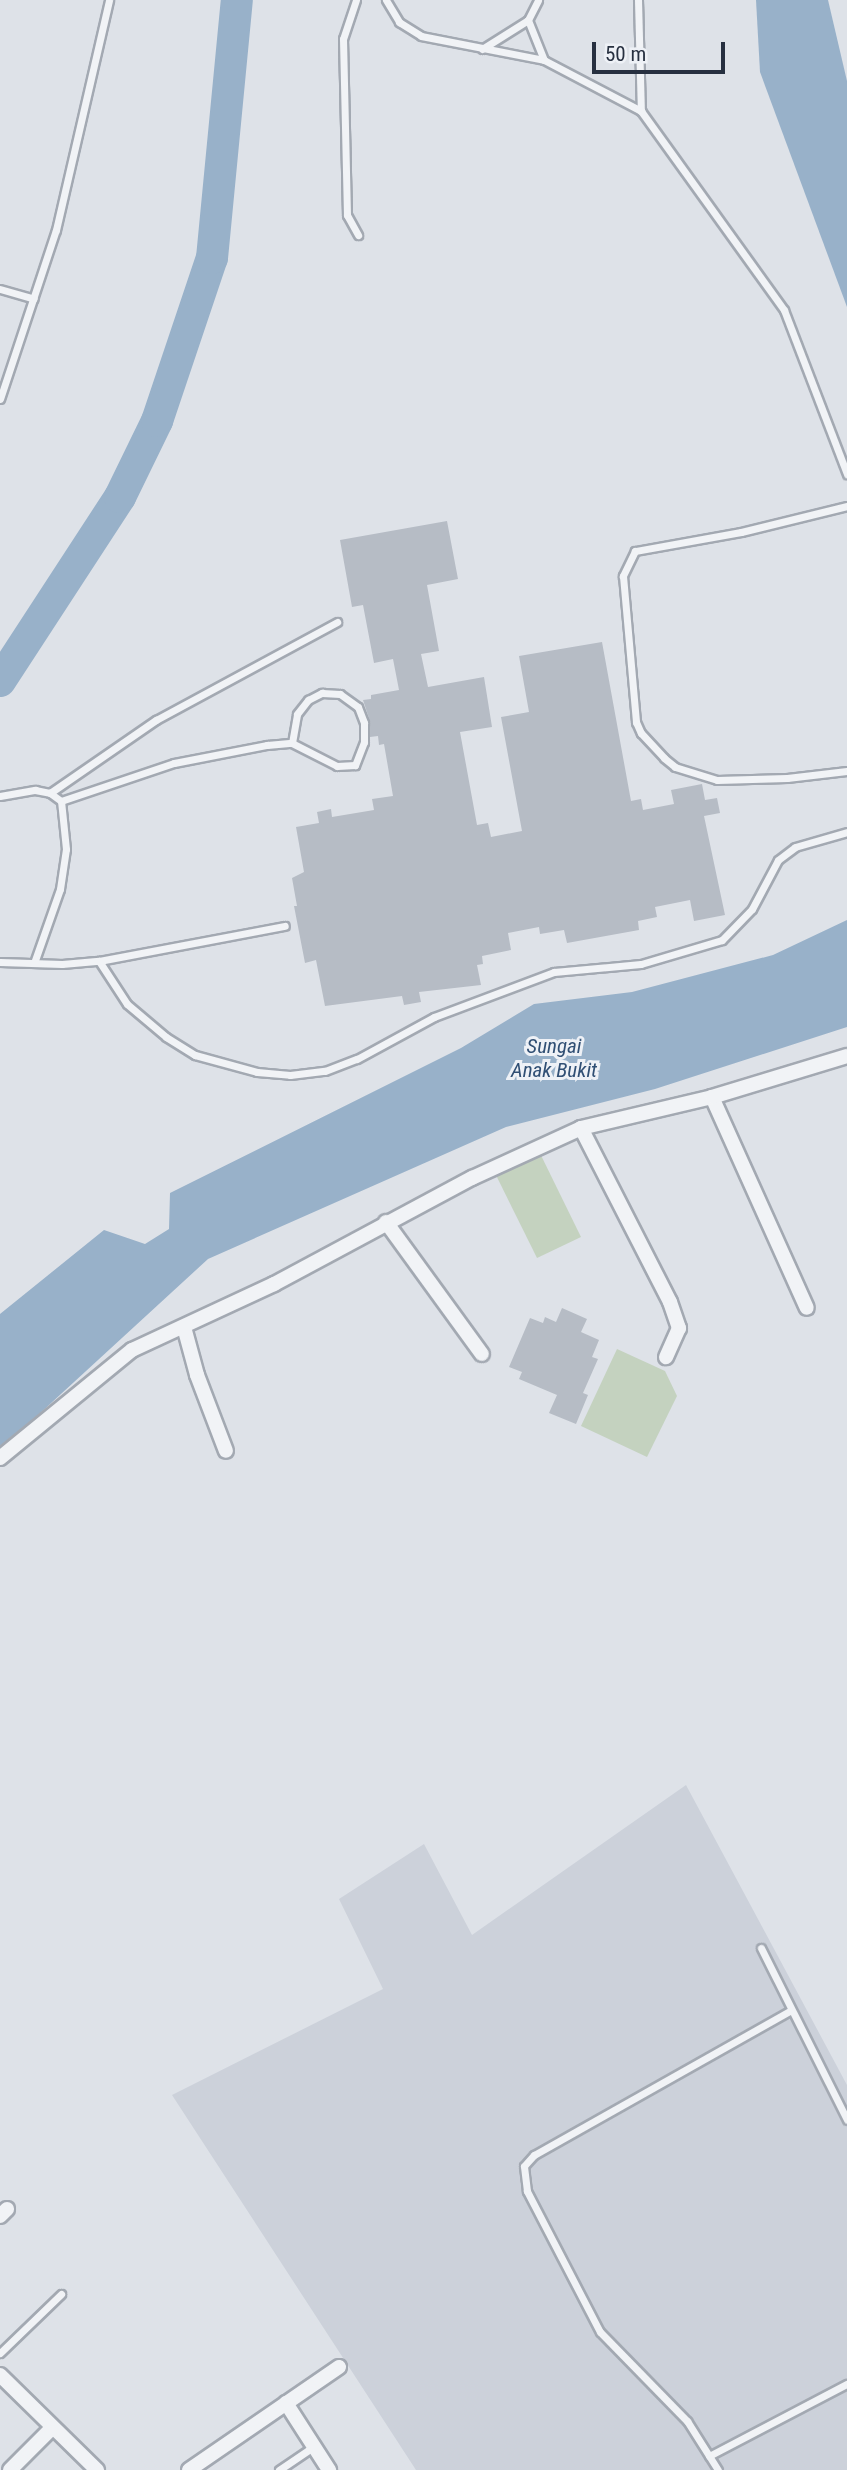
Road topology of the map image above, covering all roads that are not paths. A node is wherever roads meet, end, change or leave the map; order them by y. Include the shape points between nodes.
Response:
1 (109, 0) edge
2 (356, 0) edge
3 (386, 0) edge
4 (538, 0) edge
5 (638, 0) edge
6 (528, 20) junction
7 (482, 49) junction
8 (544, 60) junction
9 (641, 111) junction
10 (358, 235) dead end
11 (0, 289) edge
12 (34, 299) junction
13 (0, 399) edge
14 (847, 474) edge
15 (847, 506) edge
16 (337, 622) dead end
17 (292, 743) junction
18 (847, 771) edge
19 (50, 793) junction
20 (0, 796) edge
21 (61, 801) junction
22 (847, 832) edge
23 (285, 926) dead end
24 (99, 961) junction
25 (0, 962) edge
26 (34, 964) junction
27 (847, 1056) edge
28 (712, 1097) junction
29 (581, 1128) junction
30 (386, 1222) junction
31 (807, 1308) dead end
32 (184, 1327) junction
33 (482, 1353) dead end
34 (666, 1357) dead end
35 (226, 1451) dead end
36 (0, 1458) edge
37 (761, 1948) dead end
38 (791, 2010) junction
39 (847, 2120) edge
40 (61, 2294) dead end
41 (0, 2353) edge
42 (339, 2367) dead end
43 (0, 2375) edge
44 (847, 2384) edge
45 (286, 2403) junction
46 (52, 2428) junction
47 (314, 2446) junction
48 (709, 2456) junction
49 (92, 2468) edge
50 (10, 2470) edge
51 (189, 2470) edge
52 (279, 2470) edge
53 (329, 2470) edge
54 (718, 2470) edge

1 - 12 lane via 56,230
2 - 10 lane via 343,39 347,215
3 - 7 lane via 399,22 421,36
4 - 6 lane
5 - 9 lane
6 - 7 lane
6 - 8 lane
7 - 8 lane
8 - 9 lane
9 - 14 lane via 784,310
11 - 12 lane
12 - 13 lane
15 - 18 lane via 635,551 623,576 636,722 664,758 675,767 718,780
16 - 19 lane via 156,719
17 - 17 lane via 337,766 355,765 365,742 358,707 340,694 322,693 308,700 297,714
17 - 21 lane via 174,763
19 - 20 lane via 35,790
19 - 21 lane
21 - 26 lane via 66,849 60,889
22 - 24 lane via 795,847 778,860 752,909 722,940 641,964 554,972 434,1017 325,1071 290,1076 257,1072 195,1055 127,1004
23 - 24 lane
24 - 26 lane
25 - 26 lane
27 - 28 street
28 - 29 street
28 - 31 street
29 - 30 street
29 - 34 street via 670,1302 679,1328
30 - 32 street
30 - 33 street
32 - 35 street
32 - 36 street via 132,1350
37 - 38 lane
38 - 39 lane
38 - 48 lane via 534,2155 524,2166 527,2191 600,2332 687,2421
40 - 41 lane
42 - 45 street
43 - 46 street
44 - 48 lane
45 - 47 street
45 - 51 street
46 - 49 street
46 - 50 street
47 - 52 lane
47 - 53 street
48 - 54 lane

